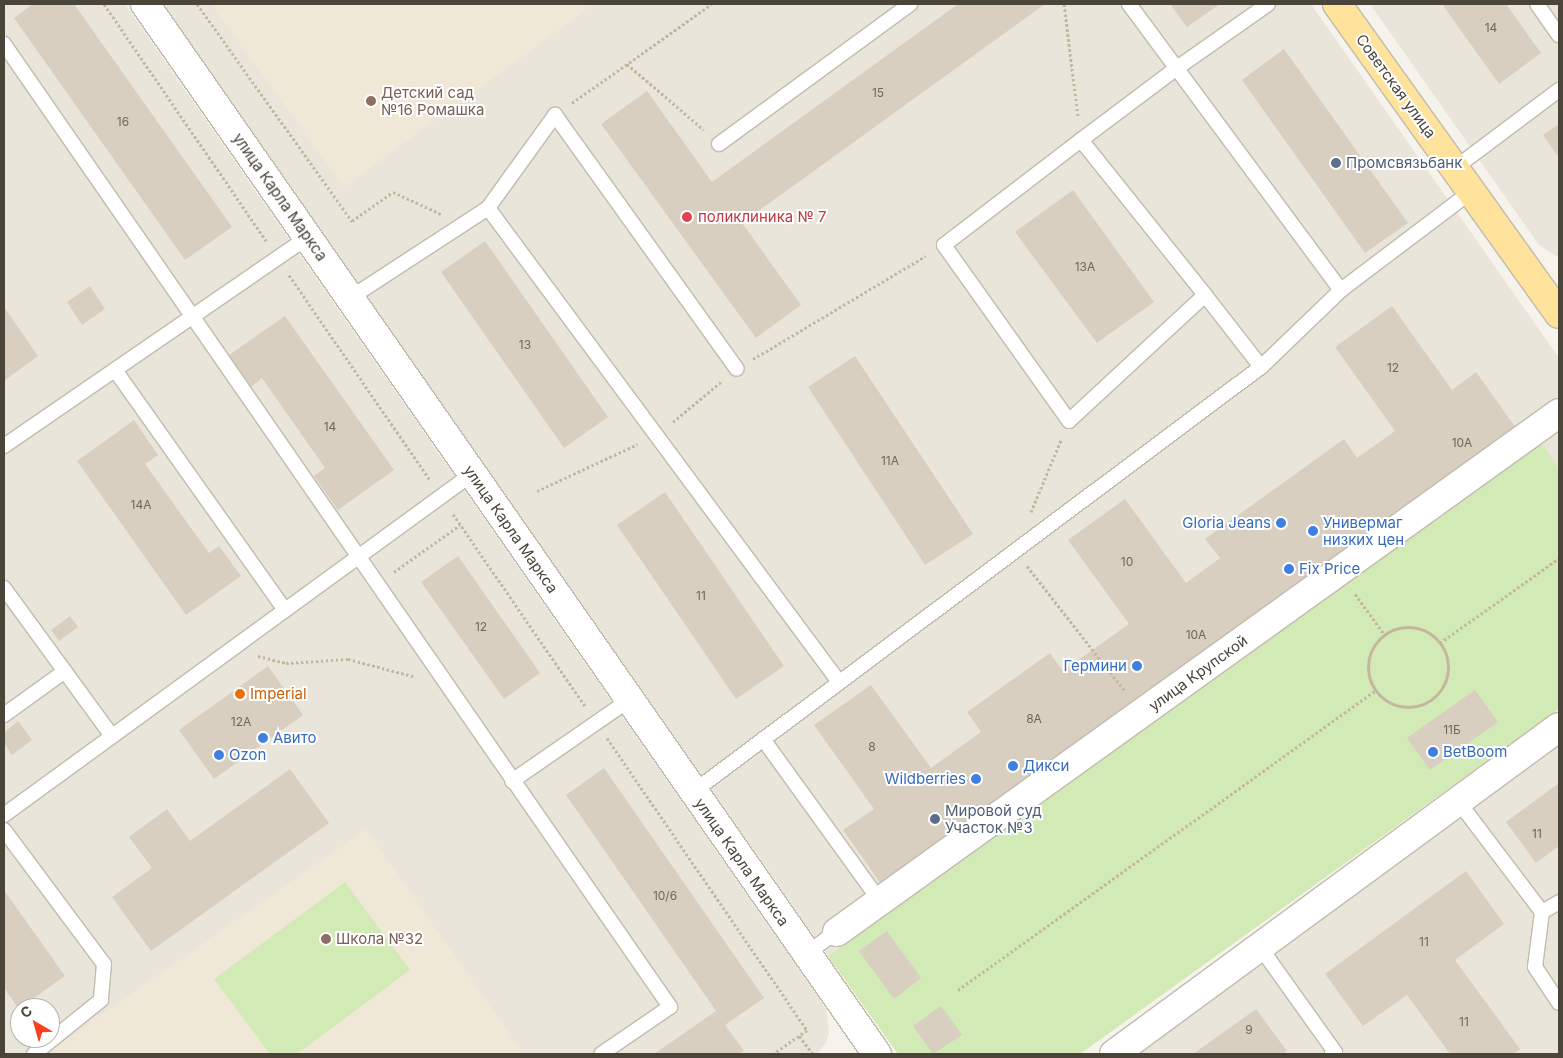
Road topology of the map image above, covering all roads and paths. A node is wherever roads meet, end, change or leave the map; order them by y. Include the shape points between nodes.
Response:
1 (104, 4) edge
2 (145, 4) edge
3 (198, 4) edge
4 (712, 4) edge
5 (910, 4) edge
6 (1064, 4) edge
7 (1129, 4) edge
8 (1268, 4) edge
9 (1337, 4) edge
10 (1537, 4) edge
11 (1559, 35) edge
12 (4, 44) edge
13 (626, 64) junction
14 (1177, 68) junction
15 (1559, 90) edge
16 (555, 115) junction
17 (1081, 140) junction
18 (719, 144) joint
19 (1455, 168) junction
20 (1472, 191) junction
21 (488, 208) junction
22 (463, 224) junction
23 (308, 237) junction
24 (278, 258) junction
25 (1342, 290) junction
26 (1206, 295) junction
27 (350, 298) junction
28 (1559, 314) edge
29 (193, 315) junction
30 (1261, 367) junction
31 (737, 369) dead end
32 (115, 370) junction
33 (1559, 413) edge
34 (1069, 420) junction
35 (4, 446) edge
36 (472, 474) junction
37 (441, 496) junction
38 (460, 525) junction
39 (1015, 550) junction
40 (357, 557) junction
41 (1559, 558) edge
42 (1339, 572) junction
43 (376, 585) junction
44 (4, 588) edge
45 (285, 610) junction
46 (1384, 634) junction
47 (1440, 643) junction
48 (231, 650) junction
49 (65, 671) junction
50 (839, 682) junction
51 (444, 684) junction
52 (1375, 691) junction
53 (629, 700) junction
54 (1142, 713) junction
55 (4, 715) edge
56 (596, 722) junction
57 (1559, 727) edge
58 (112, 736) junction
59 (763, 739) junction
60 (512, 780) junction
61 (693, 792) junction
62 (1458, 801) junction
63 (4, 815) edge
64 (4, 830) edge
65 (880, 901) junction
66 (1559, 902) edge
67 (1542, 912) junction
68 (837, 932) dead end
69 (1260, 947) junction
70 (806, 954) junction
71 (958, 990) dead end
72 (1559, 1003) edge
73 (799, 1036) junction
74 (864, 1050) edge
75 (34, 1054) edge
76 (601, 1054) edge
77 (773, 1054) edge
78 (813, 1054) edge
79 (1114, 1054) edge
80 (1332, 1054) edge

1 - 24 path
2 - 23 street, улица Карла Маркса
3 - 22 path via 352,221 393,192
4 - 13 path
5 - 18 lane
6 - 17 path
7 - 14 lane
8 - 14 lane
9 - 19 main road, Советская улица
10 - 11 lane
12 - 29 lane
13 - 16 path
13 - 18 path
14 - 17 lane
14 - 25 lane
15 - 19 lane
16 - 21 lane
16 - 31 lane
17 - 26 lane
17 - 34 lane via 944,245
19 - 20 main road, Советская улица
20 - 25 lane
20 - 28 main road, Советская улица
21 - 22 lane
21 - 50 lane
22 - 27 lane
23 - 24 lane
23 - 27 street, улица Карла Маркса
24 - 29 lane
24 - 37 path
25 - 30 lane
26 - 30 lane
26 - 34 lane
27 - 36 street, улица Карла Маркса
29 - 32 lane
29 - 40 lane
30 - 39 lane
32 - 35 lane
32 - 45 lane
33 - 42 street, улица Крупской
34 - 39 path
36 - 37 lane
36 - 53 street, улица Карла Маркса
37 - 38 path
37 - 40 lane
38 - 43 path
38 - 56 path
39 - 50 lane
39 - 54 path
40 - 43 lane
40 - 45 lane
41 - 47 path
42 - 46 path
42 - 54 street, улица Крупской
43 - 51 lane
44 - 49 lane
45 - 48 lane
46 - 47 path via 1403,626 1424,630
46 - 52 path via 1370,650 1367,671
47 - 52 path via 1448,662 1445,683 1432,700 1412,707 1391,704
48 - 51 path via 286,663 348,659
48 - 58 lane
49 - 55 lane
49 - 58 lane
50 - 59 lane
51 - 60 lane
52 - 71 path
53 - 56 lane
53 - 61 street, улица Карла Маркса
54 - 65 street, улица Крупской
56 - 60 lane
56 - 73 path via 807,1030
57 - 62 street
58 - 63 lane
59 - 61 lane
59 - 65 lane
60 - 76 lane via 670,1007
61 - 70 street, улица Карла Маркса
62 - 67 lane
62 - 69 street
64 - 75 lane via 104,964 101,1000
65 - 68 street, улица Крупской
65 - 70 lane
66 - 67 lane
67 - 72 lane via 1534,967
69 - 79 street
69 - 80 lane via 1335,1052
70 - 74 street, улица Карла Маркса
73 - 77 path
73 - 78 path

